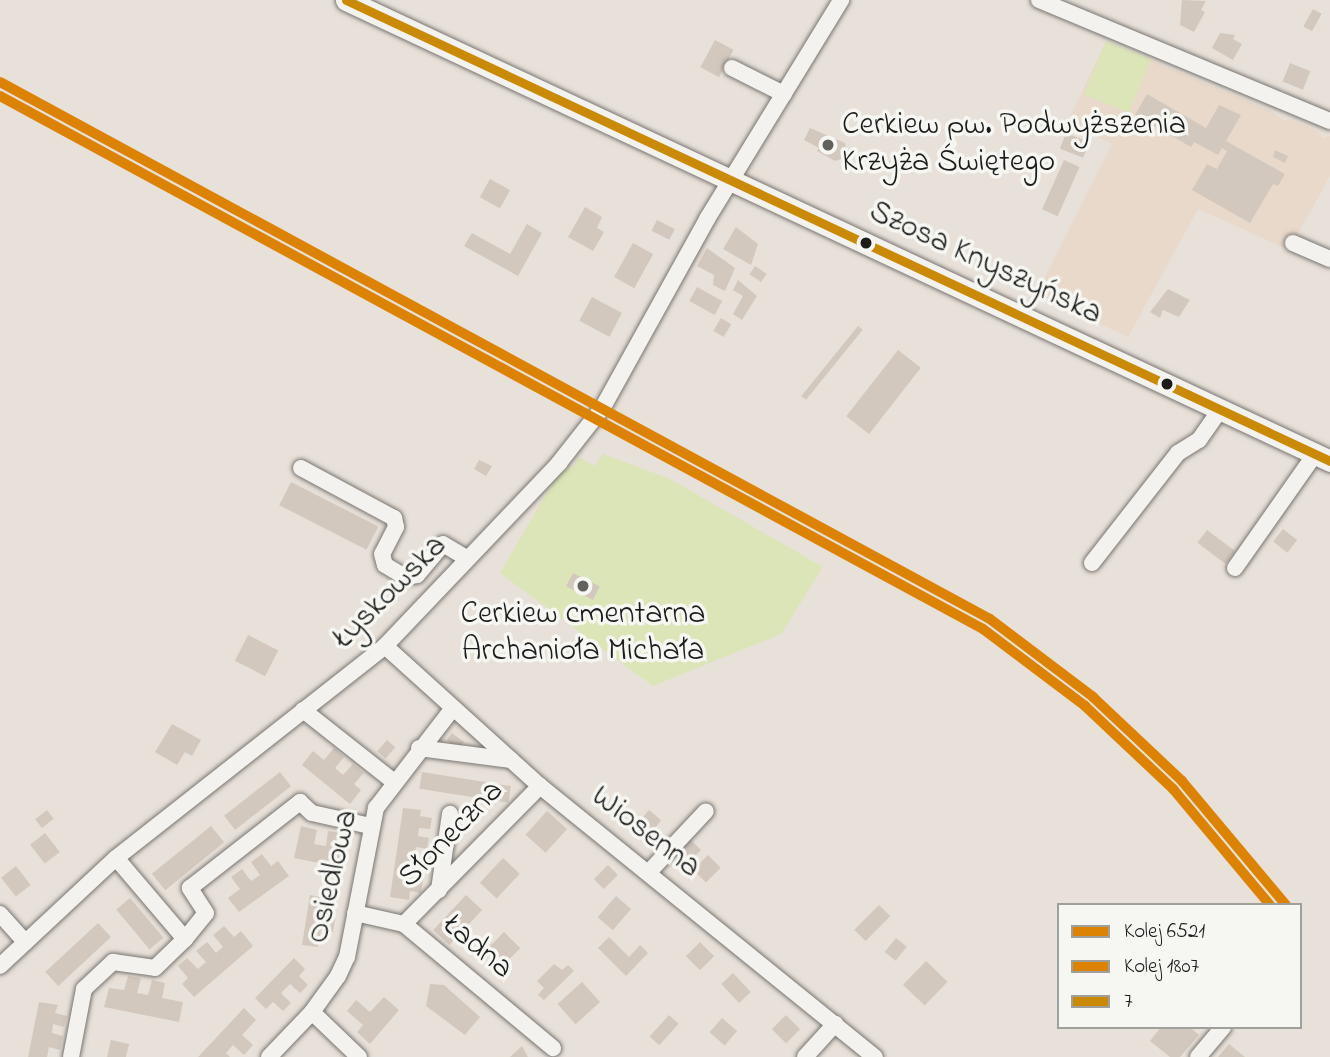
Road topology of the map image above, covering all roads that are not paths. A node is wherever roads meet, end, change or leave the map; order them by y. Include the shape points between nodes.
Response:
1 (346, 0) edge
2 (841, 0) edge
3 (1039, 0) edge
4 (732, 68) dead end
5 (784, 94) junction
6 (1330, 121) edge
7 (732, 180) junction
8 (1293, 243) dead end
9 (1330, 259) edge
10 (1220, 410) junction
11 (1323, 458) edge
12 (301, 468) dead end
13 (466, 558) junction
14 (1092, 563) dead end
15 (1235, 568) dead end
16 (385, 646) junction
17 (453, 708) junction
18 (303, 710) junction
19 (419, 748) junction
20 (511, 760) junction
21 (393, 781) junction
22 (540, 786) junction
23 (706, 811) dead end
24 (450, 814) dead end
25 (370, 826) junction
26 (116, 858) junction
27 (649, 872) junction
28 (439, 890) junction
29 (355, 913) junction
30 (0, 914) edge
31 (404, 923) junction
32 (185, 939) junction
33 (25, 942) junction
34 (0, 966) edge
35 (312, 1012) junction
36 (835, 1024) junction
37 (1221, 1029) edge
38 (553, 1048) dead end
39 (71, 1057) edge
40 (269, 1057) edge
41 (359, 1057) edge
42 (805, 1057) edge
43 (875, 1057) edge
44 (1198, 1057) edge

1 - 7 main road, Szosa Knyszyńska
2 - 5 street, Łyskowska
3 - 6 street
4 - 5 street
5 - 7 street, Łyskowska
7 - 10 main road, Szosa Knyszyńska
7 - 13 street, Łyskowska via 603,407 559,463
8 - 9 street
10 - 11 main road, Szosa Knyszyńska
10 - 14 street via 1199,440 1178,453
11 - 15 street
12 - 13 street via 394,518 396,527 382,554 385,565 405,577 417,575 443,544
13 - 16 street, Łyskowska
16 - 17 street, Wiosenna
16 - 18 street, Łyskowska
17 - 19 street, Osiedlowa
17 - 20 street, Wiosenna
18 - 21 street
18 - 26 street, Łyskowska
19 - 20 street
19 - 21 street, Osiedlowa
20 - 22 street, Wiosenna
21 - 25 street, Osiedlowa
22 - 27 street, Wiosenna
22 - 28 street, Słoneczna
23 - 27 street
24 - 28 street
25 - 29 street, Osiedlowa
25 - 32 street via 312,813 300,802 190,888 206,913
26 - 32 street
26 - 33 street, Łyskowska
27 - 36 street, Wiosenna
28 - 31 street, Słoneczna
29 - 31 street, Ładna
29 - 35 street, Osiedlowa via 347,957
30 - 33 street
31 - 38 street, Ładna
32 - 39 street via 155,968 113,962 85,989
33 - 34 street, Łyskowska
35 - 40 street, Osiedlowa
35 - 41 street
36 - 42 street
36 - 43 street, Wiosenna
37 - 44 street

